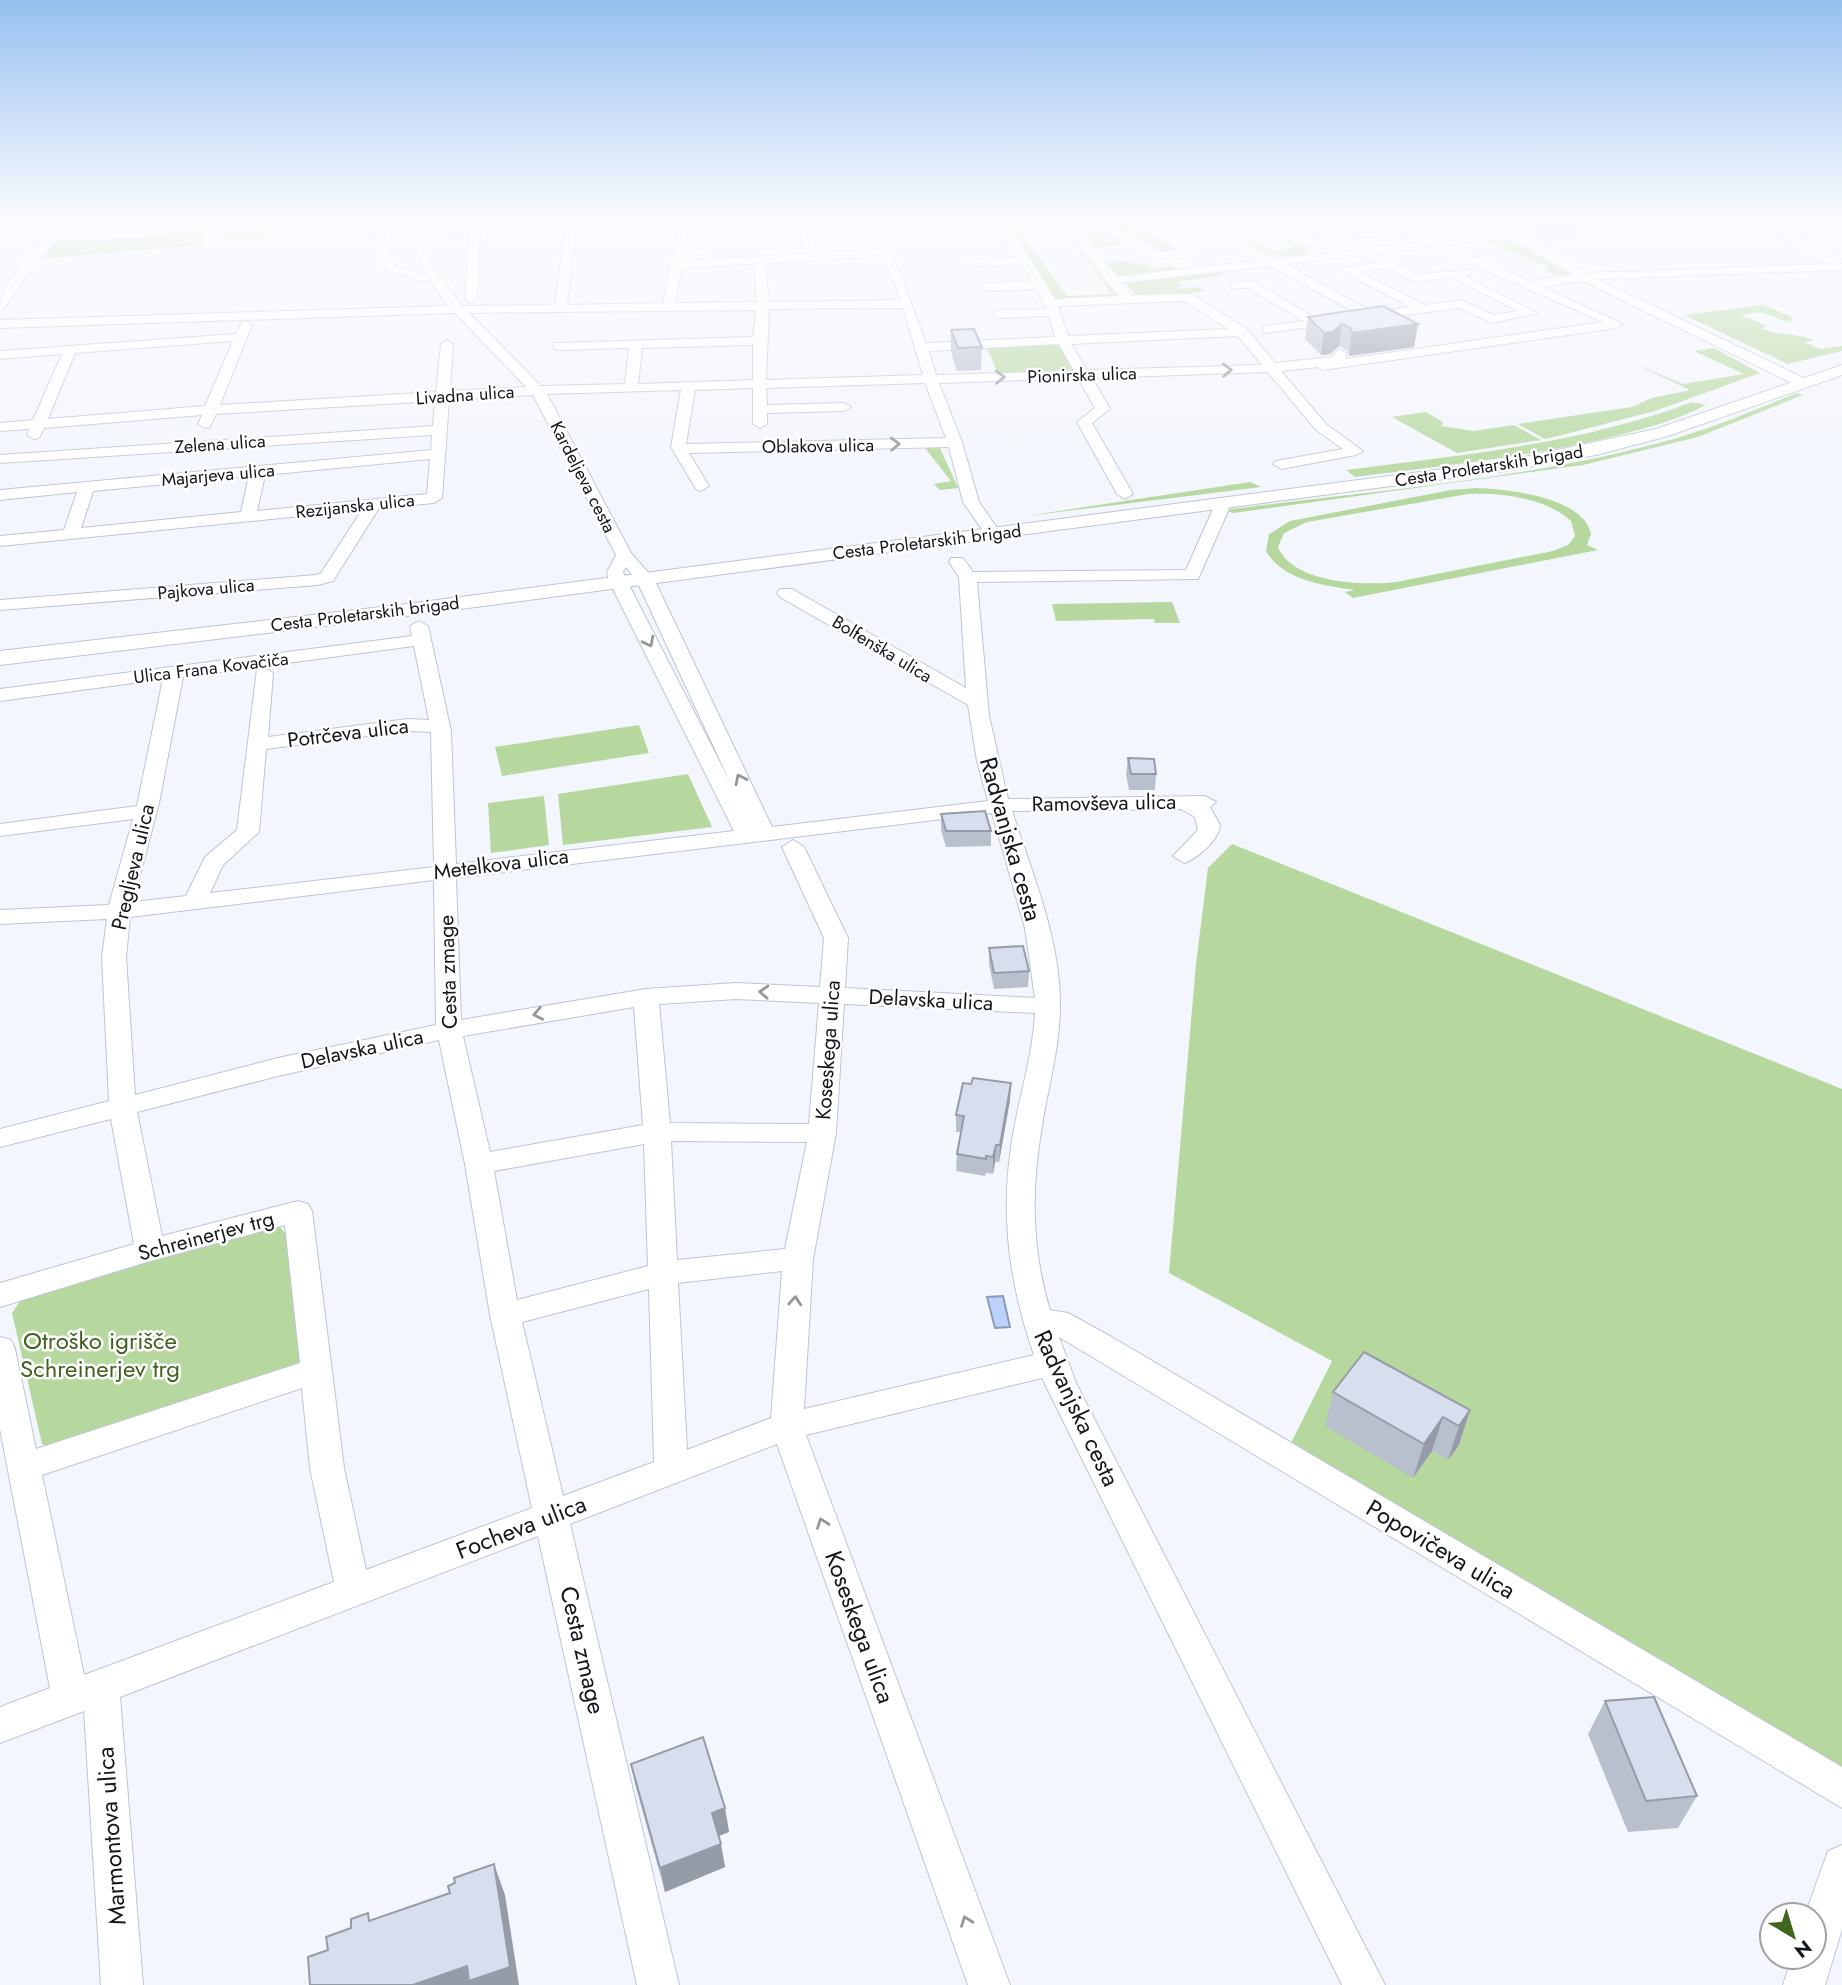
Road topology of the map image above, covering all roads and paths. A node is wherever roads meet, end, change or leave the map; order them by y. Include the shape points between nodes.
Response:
1 (329, 315) edge
2 (458, 315) edge
3 (761, 315) edge
4 (911, 315) edge
5 (1054, 315) edge
6 (1215, 315) edge
7 (1302, 315) edge
8 (1382, 315) edge
9 (1485, 315) edge
10 (1518, 315) edge
11 (1595, 315) edge
12 (1662, 315) edge
13 (1372, 316) junction
14 (248, 317) junction
15 (1317, 323) junction
16 (0, 324) edge
17 (1391, 326) edge
18 (1267, 329) dead end
19 (1244, 333) junction
20 (241, 337) junction
21 (1413, 338) edge
22 (1062, 339) junction
23 (759, 341) junction
24 (447, 344) dead end
25 (636, 344) junction
26 (559, 346) dead end
27 (578, 346) junction
28 (921, 347) junction
29 (1435, 349) junction
30 (70, 350) junction
31 (1339, 354) dead end
32 (0, 355) edge
33 (572, 361) dead end
34 (1842, 364) edge
35 (1276, 370) junction
36 (1842, 370) edge
37 (1084, 374) junction
38 (932, 379) junction
39 (1797, 380) junction
40 (759, 384) junction
41 (690, 386) junction
42 (631, 387) junction
43 (535, 393) junction
44 (443, 397) junction
45 (844, 407) dead end
46 (211, 410) junction
47 (40, 424) junction
48 (0, 427) edge
49 (440, 430) junction
50 (955, 442) junction
51 (197, 446) junction
52 (680, 449) junction
53 (436, 454) junction
54 (21, 457) junction
55 (0, 459) edge
56 (1281, 464) dead end
57 (258, 471) junction
58 (183, 478) junction
59 (701, 486) dead end
60 (88, 487) junction
61 (0, 495) edge
62 (1125, 495) dead end
63 (373, 505) junction
64 (1221, 509) dead end
65 (248, 516) junction
66 (997, 527) junction
67 (71, 534) junction
68 (0, 541) edge
69 (619, 569) junction
70 (643, 574) junction
71 (786, 593) dead end
72 (0, 605) edge
73 (421, 633) joint
74 (0, 652) edge
75 (0, 658) edge
76 (174, 673) junction
77 (264, 673) dead end
78 (0, 695) edge
79 (977, 702) junction
80 (440, 726) junction
81 (257, 744) junction
82 (1183, 802) junction
83 (1205, 802) dead end
84 (1002, 806) junction
85 (146, 811) junction
86 (0, 830) edge
87 (756, 835) junction
88 (793, 847) dead end
89 (1184, 856) dead end
90 (444, 871) junction
91 (195, 901) junction
92 (119, 911) junction
93 (0, 917) edge
94 (832, 995) junction
95 (646, 997) junction
96 (1048, 1006) junction
97 (449, 1030) junction
98 (122, 1105) junction
99 (657, 1132) junction
100 (822, 1133) junction
101 (0, 1138) edge
102 (479, 1164) junction
103 (150, 1250) junction
104 (798, 1259) junction
105 (662, 1274) junction
106 (0, 1295) edge
107 (505, 1315) junction
108 (1038, 1324) junction
109 (0, 1349) edge
110 (1053, 1363) junction
111 (314, 1371) junction
112 (787, 1426) junction
113 (24, 1467) junction
114 (671, 1468) junction
115 (552, 1516) junction
116 (353, 1591) junction
117 (86, 1692) junction
118 (0, 1725) edge
119 (1842, 1789) edge
120 (1836, 1865) edge
121 (1827, 1901) edge
122 (122, 1985) edge
123 (658, 1985) edge
124 (989, 1985) edge
125 (1364, 1985) edge

1 - 14 street
2 - 43 street, Kardeljeva cesta
3 - 23 street
4 - 28 street
5 - 22 street
6 - 19 street
7 - 15 street
8 - 13 street
9 - 10 street
11 - 29 street via 1617,324
12 - 39 street
13 - 15 street
13 - 17 street
14 - 16 street
14 - 20 street
15 - 18 street
19 - 22 street
19 - 35 street
20 - 30 street
20 - 46 street
21 - 29 street
22 - 28 street
22 - 37 street
23 - 25 street
23 - 40 street
24 - 44 street, Rezijanska ulica
25 - 27 street
25 - 42 street
26 - 27 street
27 - 33 street
28 - 38 street
29 - 35 street
30 - 32 street
30 - 47 street
31 - 35 street via 1336,360
34 - 39 main road, Cesta Proletarskih brigad
37 -> 35 street, Pionirska ulica
35 - 56 street via 1321,427 1356,451
36 - 39 main road, Cesta Proletarskih brigad
38 -> 37 street, Pionirska ulica
37 - 62 street via 1103,410 1084,422
38 - 40 street, Livadna ulica
38 - 50 street
39 - 66 main road, Cesta Proletarskih brigad via 1684,426 1587,452
40 - 41 street, Livadna ulica
40 - 45 street via 760,417
41 - 42 street, Livadna ulica
41 - 52 street
42 - 43 street, Livadna ulica
43 - 44 street, Livadna ulica
43 - 69 street, Kardeljeva cesta
44 - 46 street, Livadna ulica
44 - 49 street, Rezijanska ulica
46 - 47 street, Livadna ulica
46 - 51 street
47 - 48 street, Livadna ulica
47 - 54 street
49 - 51 street, Zelena ulica
49 - 53 street, Rezijanska ulica
52 -> 50 street, Oblakova ulica
50 - 66 street via 971,502
51 - 54 street, Zelena ulica
51 - 58 street
52 - 59 street
53 - 57 street, Majarjeva ulica
53 - 63 street, Rezijanska ulica via 435,498
54 - 55 street, Zelena ulica
57 - 58 street, Majarjeva ulica
57 - 65 street
58 - 60 street, Majarjeva ulica
60 - 61 street, Majarjeva ulica
60 - 67 street
63 - 65 street, Rezijanska ulica
63 - 72 street, Pajkova ulica via 327,576 318,580
64 - 79 street, Radvanjska cesta via 1192,575 962,570
65 - 67 street, Rezijanska ulica
66 - 70 main road, Cesta Proletarskih brigad
67 - 68 street, Rezijanska ulica
69 - 70 main road, Cesta Proletarskih brigad
69 - 74 main road, Cesta Proletarskih brigad
69 - 75 main road, Cesta Proletarskih brigad via 407,610
69 -> 87 street
87 -> 70 street
71 - 79 street, Bolfenška ulica
73 - 76 street, Ulica Frana Kovačiča
73 - 80 street, Cesta zmage
76 - 78 street, Ulica Frana Kovačiča
76 - 85 street, Pregljeva ulica
77 - 81 street, Potrčeva ulica
79 - 84 street, Radvanjska cesta
80 - 81 street, Potrčeva ulica via 408,725
80 - 90 street, Cesta zmage
81 - 91 street, Potrčeva ulica via 248,832 213,862
82 - 83 street, Ramovševa ulica
82 - 84 street, Ramovševa ulica
82 - 89 street via 1206,813 1209,821 1209,832
84 - 87 street, Metelkova ulica
84 - 96 street, Radvanjska cesta via 1044,961
85 - 86 street
85 - 92 street, Pregljeva ulica
87 - 90 street, Metelkova ulica
88 - 94 street, Koseskega ulica via 835,938
90 - 91 street, Metelkova ulica
90 - 97 street, Cesta zmage
91 - 92 street, Metelkova ulica
92 - 93 street, Metelkova ulica
92 - 98 street, Pregljeva ulica via 114,957
94 -> 95 street, Delavska ulica via 736,991
94 - 96 street, Delavska ulica
94 - 100 street, Koseskega ulica
95 -> 97 street, Delavska ulica
95 - 99 street
96 - 108 street, Radvanjska cesta via 1017,1214 1021,1264
97 - 98 street, Delavska ulica
97 - 102 street, Cesta zmage
98 - 101 street, Delavska ulica
98 - 103 street
99 - 100 street
99 - 102 street
99 - 105 street
100 - 104 street, Koseskega ulica
102 - 107 street, Cesta zmage
103 - 106 street, Schreinerjev trg
103 - 111 street, Schreinerjev trg via 298,1211
104 - 105 street
112 -> 104 street, Koseskega ulica
105 - 107 street
105 - 114 street
107 - 115 street, Cesta zmage
108 - 110 street, Radvanjska cesta
108 - 119 street, Popovičeva ulica via 1057,1321 1100,1345
109 - 113 street
110 - 112 street, Focheva ulica
110 - 125 street, Radvanjska cesta
111 - 113 street
111 - 116 street, Schreinerjev trg via 327,1468
112 - 114 street, Focheva ulica
124 -> 112 street, Koseskega ulica
113 - 117 street
114 - 115 street, Focheva ulica
115 - 116 street, Focheva ulica
115 - 123 street, Cesta zmage
116 - 117 street, Focheva ulica
117 - 118 street, Focheva ulica
117 - 122 street, Marmontova ulica
120 - 121 street

